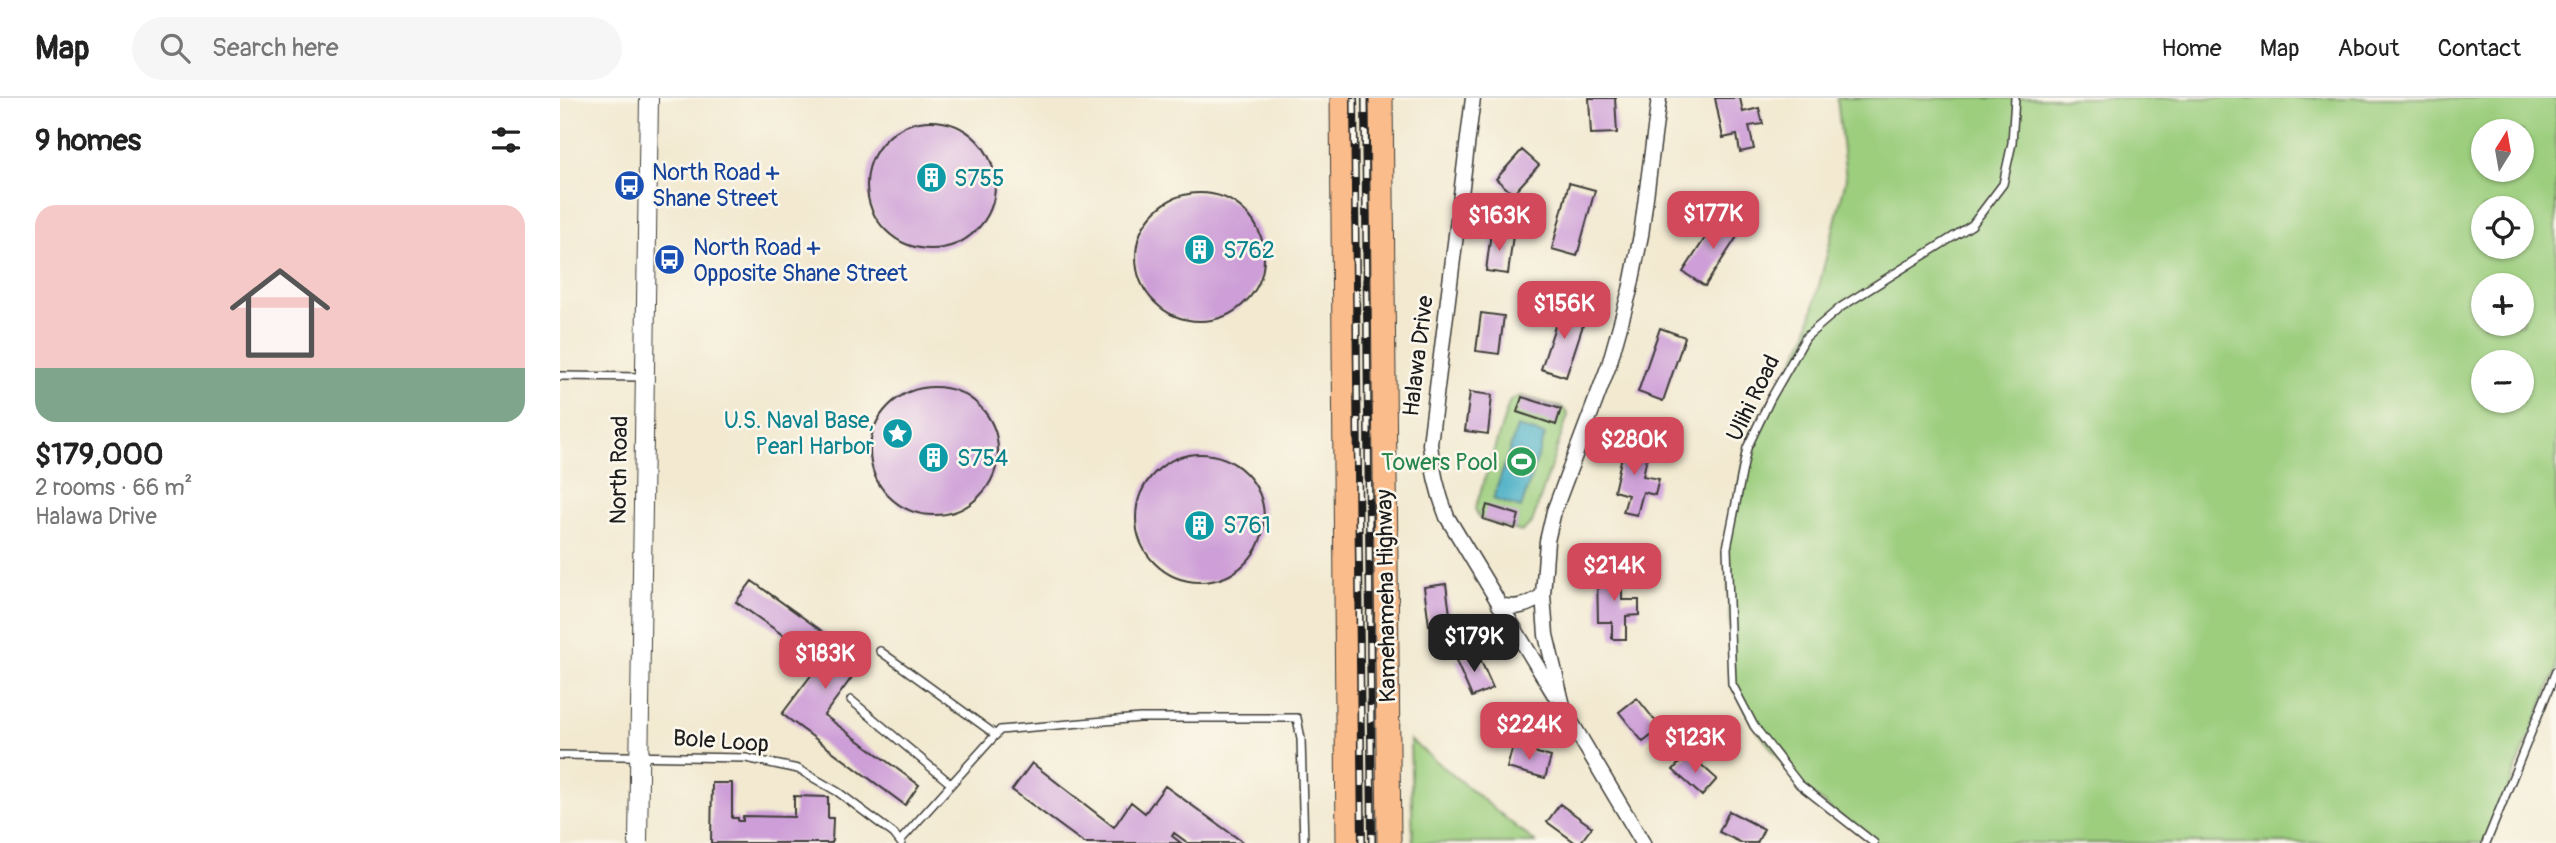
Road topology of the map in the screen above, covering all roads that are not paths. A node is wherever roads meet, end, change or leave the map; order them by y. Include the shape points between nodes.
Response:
1 (649, 98) edge
2 (1342, 98) edge
3 (1381, 98) edge
4 (1473, 98) edge
5 (1659, 98) edge
6 (2015, 98) edge
7 (560, 376) edge
8 (645, 377) junction
9 (1543, 595) junction
10 (1499, 605) junction
11 (880, 651) dead end
12 (2556, 671) edge
13 (851, 700) dead end
14 (1564, 710) junction
15 (996, 735) junction
16 (560, 755) edge
17 (639, 756) junction
18 (951, 784) junction
19 (901, 842) edge
20 (638, 843) edge
21 (1304, 843) edge
22 (1348, 843) edge
23 (1389, 843) edge
24 (1643, 843) edge
25 (1874, 843) edge
26 (2486, 843) edge

1 - 8 street, North Road
2 - 22 main road, Kamehameha Highway
3 - 23 main road, Kamehameha Highway
4 - 10 street, Halawa Drive via 1430,444 1432,470 1447,517
5 - 9 street via 1630,290 1609,365 1554,510
6 - 25 lane, Ulihi Road via 2003,184 1972,225 1841,307 1805,337 1748,447 1727,548 1732,684 1754,726 1799,784
7 - 8 lane
8 - 17 street, North Road
9 - 10 street via 1524,606
9 - 14 street via 1546,635
10 - 14 street, Halawa Drive
11 - 15 lane
12 - 26 lane
13 - 18 lane
14 - 24 street, Halawa Drive
15 - 18 lane
15 - 21 lane via 1000,730 1140,718 1297,718
16 - 17 lane, Bole Loop
17 - 19 lane, Bole Loop via 746,758 798,769 838,792
17 - 20 street, North Road
18 - 19 lane

